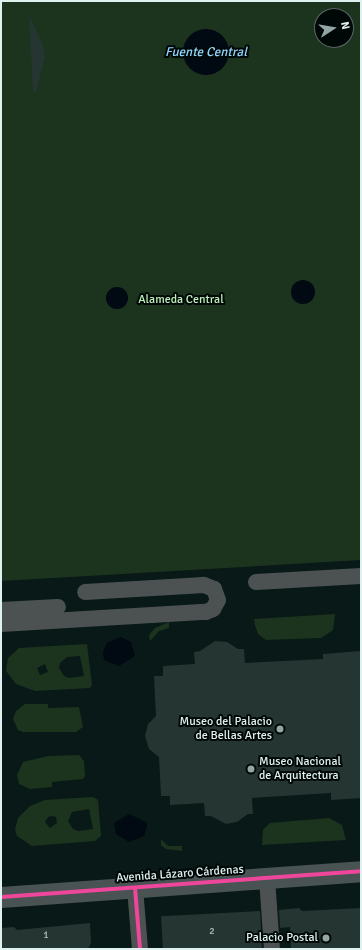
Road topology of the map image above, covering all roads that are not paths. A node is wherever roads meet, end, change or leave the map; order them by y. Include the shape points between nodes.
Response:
1 (361, 576) edge
2 (256, 582) dead end
3 (85, 592) dead end
4 (1, 601) edge
5 (1, 610) edge
6 (1, 624) edge
7 (361, 871) edge
8 (268, 878) junction
9 (135, 888) junction
10 (1, 897) edge
11 (140, 949) edge
12 (272, 949) edge

1 - 2 street
3 - 6 street via 204,585 214,589 218,600 212,609 206,612
4 - 5 street via 57,602
7 - 8 main road, Avenida Lázaro Cárdenas
8 - 9 main road, Avenida Lázaro Cárdenas
8 - 12 street
9 - 10 main road, Avenida Lázaro Cárdenas
9 - 11 street

